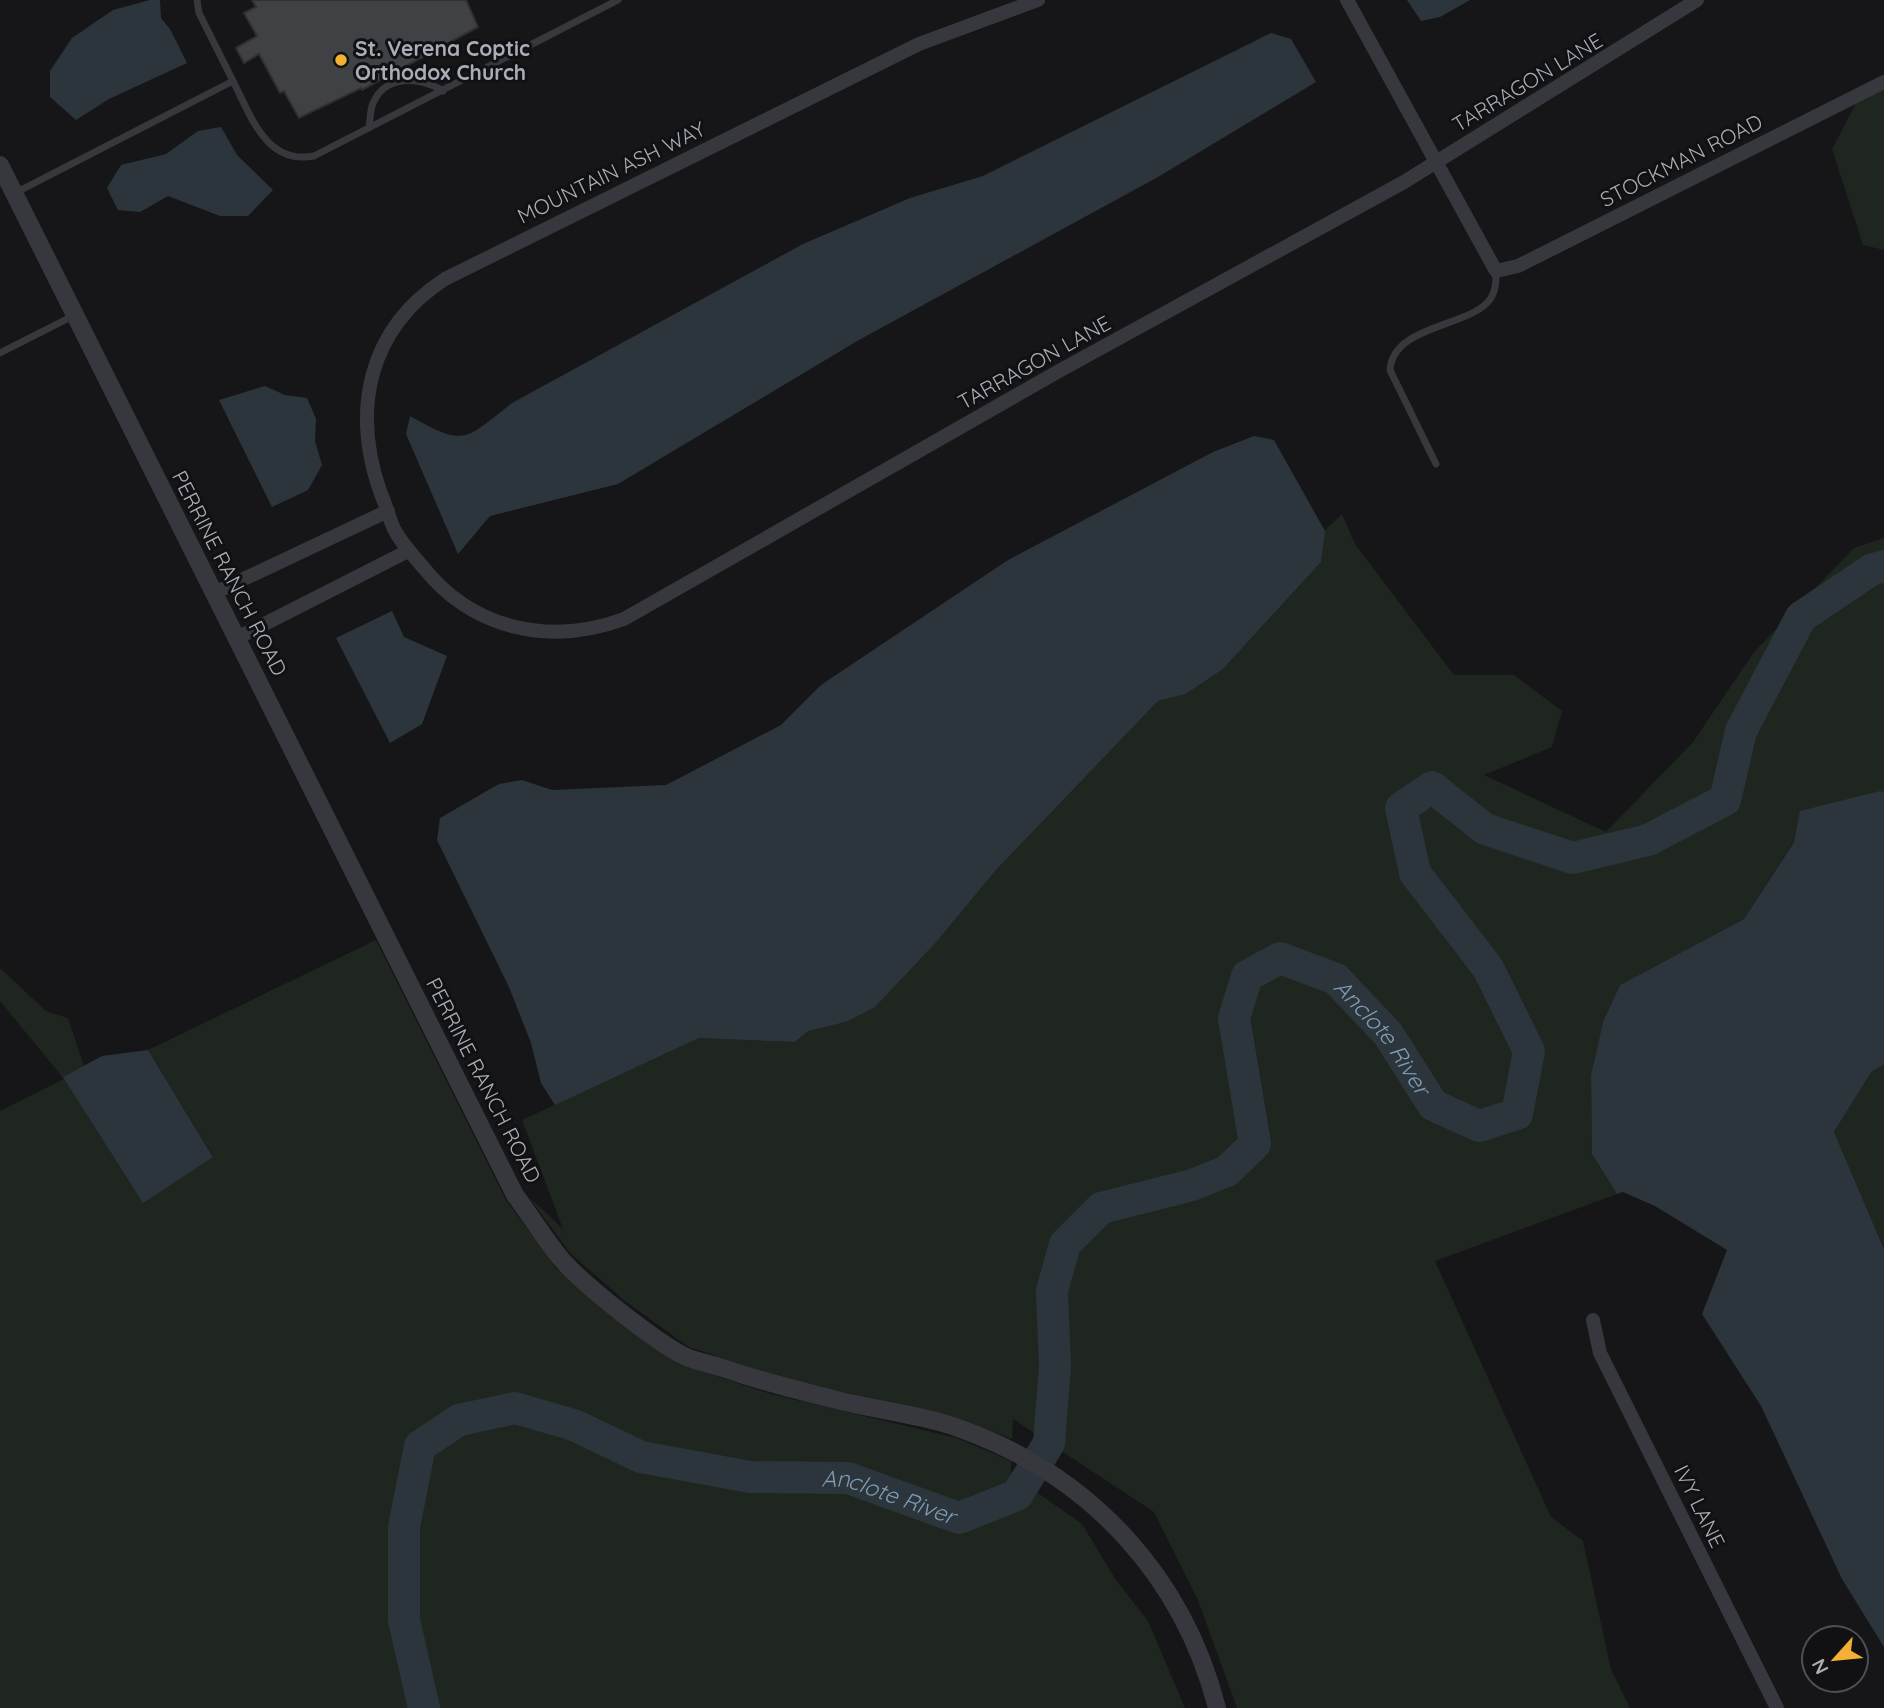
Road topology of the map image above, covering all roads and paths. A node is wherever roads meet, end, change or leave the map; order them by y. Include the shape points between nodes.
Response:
1 (197, 0) edge
2 (618, 0) edge
3 (1038, 0) edge
4 (1347, 0) edge
5 (1697, 0) edge
6 (233, 80) junction
7 (1884, 82) edge
8 (443, 90) junction
9 (369, 128) junction
10 (1435, 163) junction
11 (2, 173) edge
12 (14, 193) junction
13 (1496, 271) junction
14 (75, 315) junction
15 (0, 353) edge
16 (1436, 464) dead end
17 (387, 510) junction
18 (394, 529) joint
19 (408, 551) junction
20 (214, 593) junction
21 (237, 638) junction
22 (1593, 1320) dead end
23 (1217, 1708) edge
24 (1777, 1708) edge

1 - 6 lane via 199,13
2 - 8 lane
3 - 17 street, MOUNTAIN ASH WAY via 919,44 515,243 424,294 388,337 369,389 367,444
4 - 10 street
5 - 10 street, TARRAGON LANE
6 - 9 lane via 268,144 283,155 314,156
6 - 12 lane
7 - 13 street, STOCKMAN ROAD via 1518,266
8 - 9 lane
8 - 9 lane via 419,79 398,82 378,96
10 - 13 street
10 - 19 street, TARRAGON LANE via 624,619 552,633 506,626 458,603
11 - 12 street, PERRINE RANCH ROAD
12 - 14 street, PERRINE RANCH ROAD
13 - 16 lane via 1496,286 1487,302 1403,343 1391,358 1390,370
14 - 15 lane
14 - 20 street, PERRINE RANCH ROAD
17 - 18 street, MOUNTAIN ASH WAY
17 - 20 street
18 - 19 street, TARRAGON LANE
19 - 21 street
20 - 21 street, PERRINE RANCH ROAD
21 - 23 street, PERRINE RANCH ROAD via 515,1195 563,1261 683,1356 774,1385 961,1429 1043,1467 1107,1517 1153,1570 1187,1622
22 - 24 street, IVY LANE via 1600,1353

